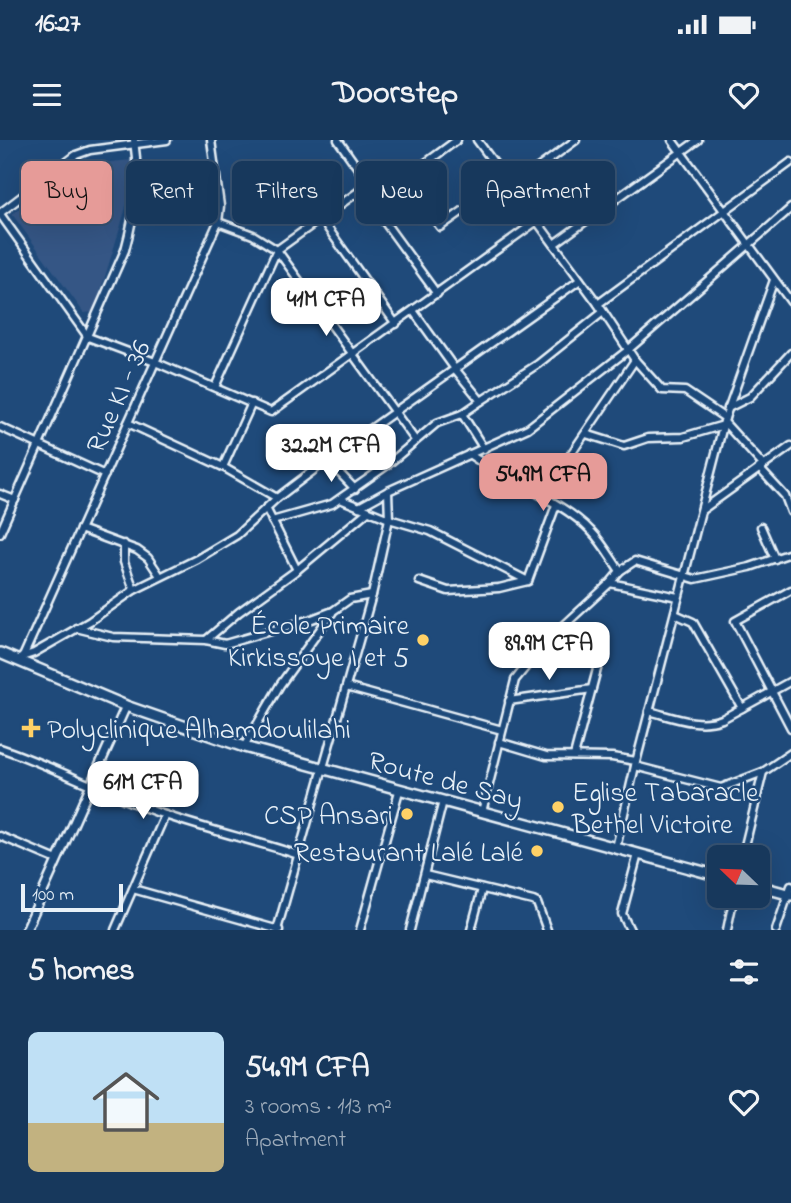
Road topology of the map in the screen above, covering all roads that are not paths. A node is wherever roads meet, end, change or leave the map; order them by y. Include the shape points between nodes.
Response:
1 (167, 140) edge
2 (211, 140) edge
3 (338, 140) edge
4 (457, 140) edge
5 (477, 140) edge
6 (576, 140) edge
7 (672, 140) edge
8 (698, 140) edge
9 (134, 142) edge
10 (681, 152) junction
11 (214, 161) edge
12 (429, 161) edge
13 (492, 161) edge
14 (547, 161) edge
15 (791, 162) edge
16 (356, 164) edge
17 (218, 198) edge
18 (791, 208) edge
19 (725, 211) junction
20 (0, 214) edge
21 (218, 222) joint
22 (217, 224) edge
23 (316, 224) edge
24 (325, 224) edge
25 (386, 224) edge
26 (533, 224) edge
27 (539, 224) edge
28 (554, 244) junction
29 (750, 245) junction
30 (277, 250) junction
31 (580, 280) junction
32 (774, 280) junction
33 (437, 294) junction
34 (791, 302) edge
35 (597, 304) junction
36 (414, 312) junction
37 (603, 312) junction
38 (396, 324) junction
39 (88, 337) junction
40 (628, 350) junction
41 (791, 353) edge
42 (355, 354) junction
43 (635, 360) junction
44 (155, 362) junction
45 (454, 369) junction
46 (215, 387) junction
47 (481, 401) junction
48 (252, 403) junction
49 (728, 408) junction
50 (394, 412) junction
51 (462, 414) junction
52 (724, 421) junction
53 (128, 423) junction
54 (0, 427) edge
55 (586, 434) junction
56 (415, 440) junction
57 (40, 445) junction
58 (791, 446) edge
59 (484, 449) junction
60 (469, 454) junction
61 (327, 460) junction
62 (223, 467) junction
63 (761, 467) junction
64 (105, 474) junction
65 (355, 489) junction
66 (388, 491) junction
67 (0, 494) edge
68 (277, 498) junction
69 (340, 499) junction
70 (15, 500) junction
71 (547, 500) junction
72 (789, 502) edge
73 (556, 505) junction
74 (359, 507) junction
75 (266, 508) junction
76 (702, 510) junction
77 (368, 511) junction
78 (791, 512) edge
79 (389, 519) junction
80 (272, 521) junction
81 (761, 527) dead end
82 (80, 529) junction
83 (0, 533) edge
84 (124, 544) junction
85 (791, 553) edge
86 (775, 559) junction
87 (298, 570) junction
88 (620, 571) junction
89 (160, 576) junction
90 (684, 577) junction
91 (419, 581) dead end
92 (528, 581) junction
93 (610, 583) junction
94 (134, 590) junction
95 (791, 590) edge
96 (372, 595) junction
97 (678, 597) junction
98 (333, 611) junction
99 (675, 614) junction
100 (76, 628) junction
101 (206, 640) junction
102 (0, 653) edge
103 (600, 658) dead end
104 (21, 659) junction
105 (791, 681) edge
106 (346, 688) junction
107 (592, 689) junction
108 (772, 692) junction
109 (509, 701) junction
110 (126, 706) junction
111 (742, 709) junction
112 (649, 712) junction
113 (791, 728) edge
114 (502, 730) junction
115 (499, 742) junction
116 (244, 747) junction
117 (0, 748) edge
118 (791, 753) edge
119 (575, 756) junction
120 (636, 764) junction
121 (323, 769) junction
122 (763, 772) junction
123 (90, 785) junction
124 (399, 791) junction
125 (443, 802) junction
126 (482, 812) junction
127 (164, 814) junction
128 (0, 836) edge
129 (745, 845) edge
130 (616, 848) junction
131 (638, 854) junction
132 (299, 855) junction
133 (57, 860) junction
134 (707, 873) edge
135 (425, 875) junction
136 (770, 888) edge
137 (133, 889) junction
138 (482, 889) junction
139 (790, 892) edge
140 (732, 908) edge
141 (26, 930) edge
142 (115, 930) edge
143 (278, 930) edge
144 (360, 930) edge
145 (410, 930) edge
146 (471, 930) edge
147 (547, 930) edge
148 (631, 930) edge
149 (727, 930) edge
150 (776, 930) edge

1 - 9 street
2 - 11 street, Rue KI - 36
3 - 16 street
4 - 12 street
5 - 13 street
6 - 14 street
7 - 10 street
8 - 10 street
9 - 20 street via 75,155
9 - 39 street via 135,214 125,250
10 - 19 street
10 - 28 street
15 - 19 street
17 - 21 street, Rue KI - 36
18 - 29 street
19 - 29 street
19 - 35 street
20 - 39 street
21 - 30 street
22 - 44 street, Rue KI - 36
23 - 30 street
24 - 38 street
25 - 33 street
26 - 33 street
27 - 28 street
28 - 31 street
29 - 32 street
29 - 40 street
30 - 42 street
30 - 46 street
31 - 35 street
31 - 45 street
32 - 34 street
32 - 49 street
33 - 36 street
35 - 37 street
36 - 38 street
36 - 45 street
37 - 40 street
37 - 47 street via 538,364
38 - 42 street
39 - 44 street
39 - 57 street
40 - 43 street
40 - 59 street via 528,428
41 - 49 street via 750,397
42 - 48 street via 275,411
42 - 50 street
43 - 52 street via 662,390 685,391
43 - 55 street
44 - 46 street
44 - 53 street, Rue KI - 36
45 - 47 street
45 - 50 street
46 - 48 street
47 - 51 street
48 - 62 street
49 - 52 street
50 - 56 street
50 - 61 street
51 - 56 street via 437,423
51 - 59 street
52 - 55 street via 683,437 648,438 624,446
52 - 63 street
52 - 76 street
53 - 62 street
53 - 64 street, Rue KI - 36
54 - 57 street
55 - 71 street
56 - 65 street
57 - 64 street
57 - 70 street
58 - 63 street
59 - 60 street
60 - 66 street
60 - 71 street
61 - 65 street
61 - 68 street
62 - 68 street
63 - 72 street
63 - 76 street
64 - 82 street, Rue KI - 36
65 - 69 street
66 - 74 street
66 - 79 street
67 - 70 street
68 - 75 street
69 - 74 street
69 - 80 street
70 - 83 street
71 - 73 street
72 - 78 street
73 - 88 street via 591,531
73 - 92 street
74 - 77 street
75 - 80 street
75 - 89 street via 237,535
76 - 90 street
77 - 79 street
77 - 87 street
79 - 92 street via 430,531
79 - 96 street
80 - 87 street
81 - 86 street
82 - 84 street
82 - 104 street, Rue KI - 36
84 - 89 street via 148,558
84 - 94 street via 124,562
85 - 86 street
86 - 90 street via 703,578
87 - 101 street
88 - 90 street via 635,561
88 - 93 street
89 - 94 street
90 - 97 street
91 - 92 street via 448,591
93 - 97 street
93 - 109 street via 545,643 515,680
94 - 100 street
95 - 108 street via 735,621
96 - 98 street via 350,599
96 - 106 street
97 - 99 street
98 - 101 street via 225,644
98 - 116 street via 280,685
99 - 111 street via 693,622
99 - 112 street
100 - 101 street via 113,637
100 - 104 street
102 - 104 main road, Route de Say
103 - 107 street
104 - 110 main road, Route de Say
105 - 108 street
106 - 114 street
106 - 121 street
107 - 109 street
107 - 119 street
108 - 111 street
108 - 113 street
109 - 114 street
110 - 116 main road, Route de Say
110 - 123 street
111 - 112 street via 699,724
112 - 120 street
114 - 115 street
115 - 119 street via 546,756
115 - 126 street
116 - 121 main road, Route de Say
117 - 123 street
118 - 122 street
119 - 120 street via 612,757
120 - 122 street via 721,788
120 - 130 street
121 - 124 main road, Route de Say
121 - 132 street
122 - 129 street
123 - 127 street
123 - 133 street
124 - 125 main road, Route de Say
124 - 144 street
125 - 126 main road, Route de Say
125 - 135 street
126 - 130 main road, Route de Say
127 - 132 street
127 - 137 street
128 - 133 street
130 - 131 main road, Route de Say
131 - 134 main road, Route de Say
131 - 148 street via 622,914
132 - 143 street
133 - 141 street
135 - 138 street
135 - 145 street
136 - 139 main road
137 - 142 street
137 - 143 street
138 - 146 street
138 - 147 street via 537,903
139 - 150 street
140 - 149 street

